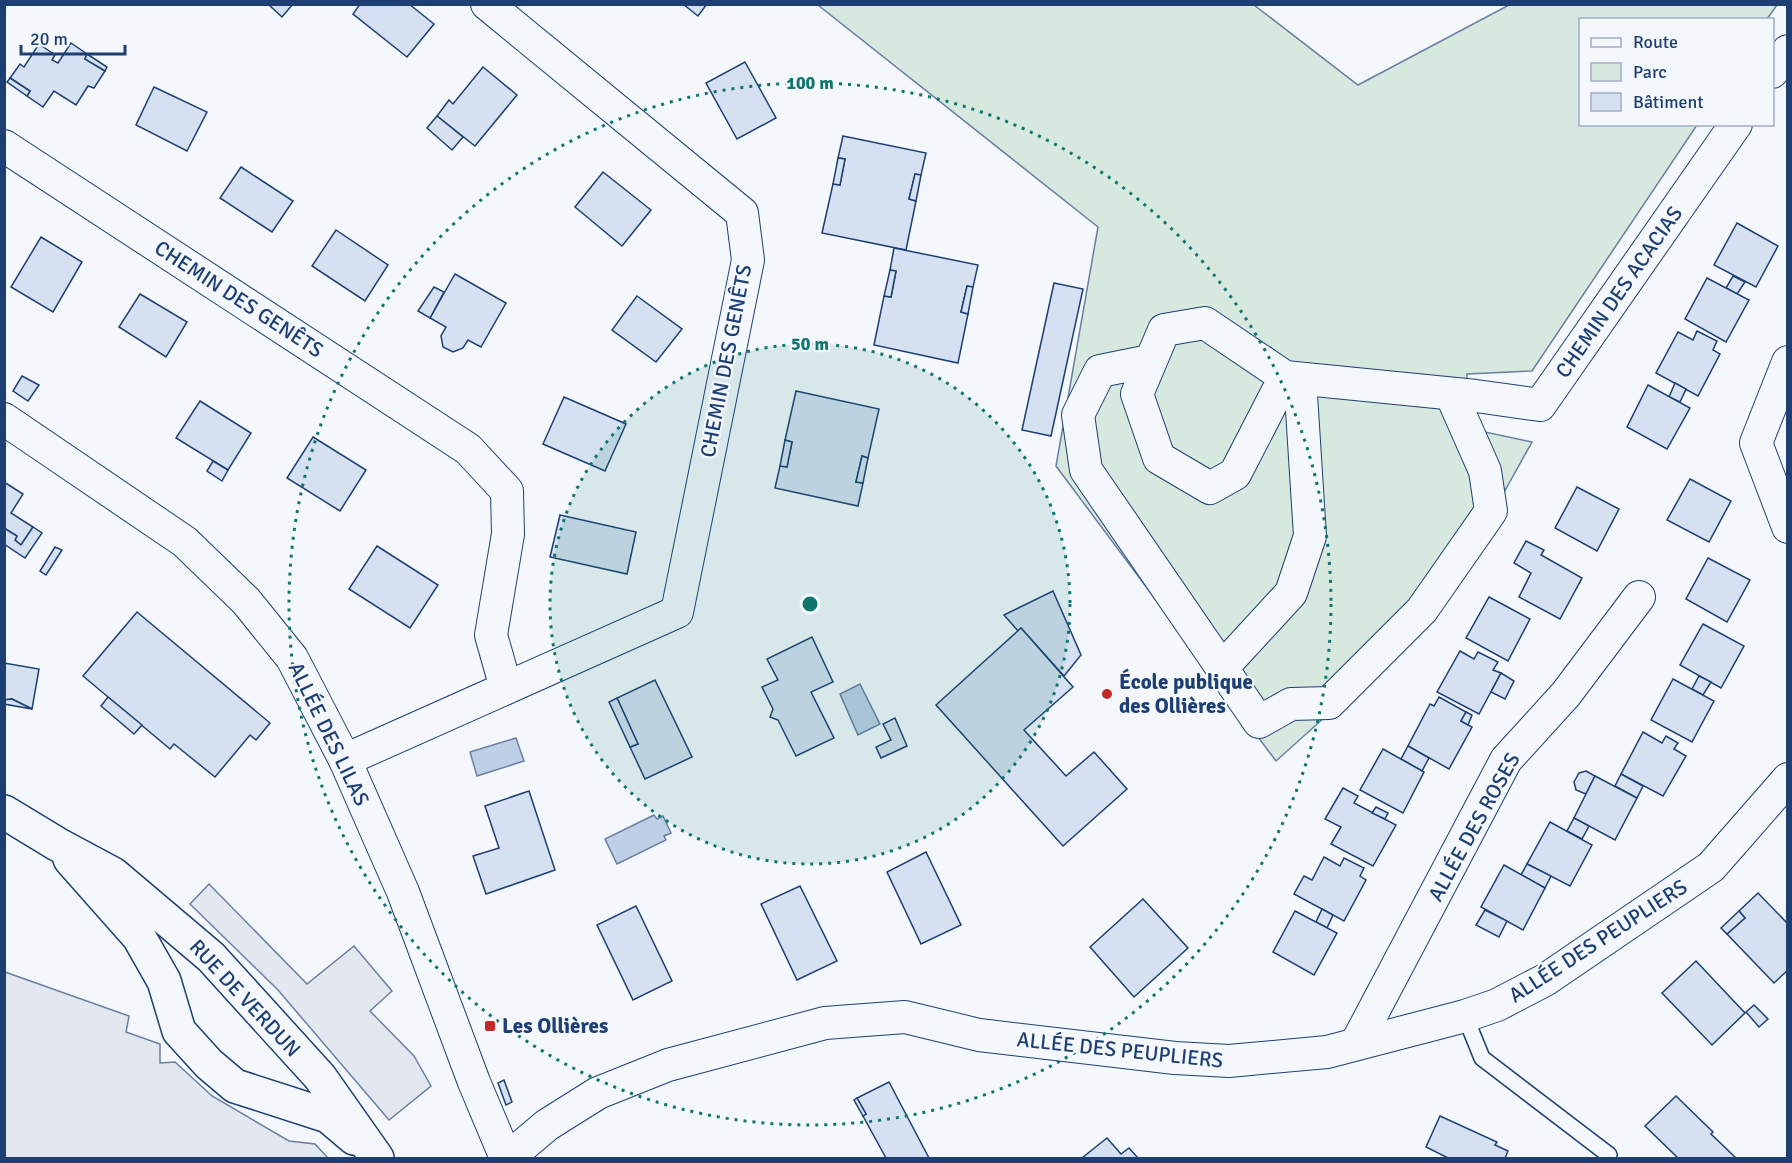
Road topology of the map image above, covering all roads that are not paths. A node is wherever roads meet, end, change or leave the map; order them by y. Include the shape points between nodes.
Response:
1 (487, 4) edge
2 (1788, 51) edge
3 (1774, 71) edge
4 (1735, 126) edge
5 (4, 146) edge
6 (1150, 361) junction
7 (1788, 362) edge
8 (1293, 378) junction
9 (1463, 395) junction
10 (4, 420) edge
11 (1788, 527) edge
12 (1639, 597) dead end
13 (1222, 668) junction
14 (506, 688) junction
15 (345, 760) junction
16 (1788, 779) edge
17 (4, 812) edge
18 (57, 844) junction
19 (1465, 1017) junction
20 (1356, 1044) junction
21 (1609, 1155) dead end
22 (376, 1158) edge
23 (507, 1158) edge

1 - 14 street, CHEMIN DES GENÊTS via 742,213 748,260 677,612
2 - 3 street
4 - 9 street, CHEMIN DES ACACIAS via 1540,405
5 - 14 street, CHEMIN DES GENÊTS via 468,449 507,491 508,534 491,634
6 - 8 street via 1164,330 1205,323
6 - 8 street via 1137,394 1159,458 1210,488 1235,474
6 - 13 street via 1100,371 1078,414 1086,470
7 - 11 street via 1756,443
8 - 9 street
8 - 13 street via 1310,536 1291,592
9 - 13 street via 1485,471 1491,511 1422,610 1329,703 1291,704 1259,722
10 - 15 street, ALLÉE DES LILAS via 184,542 246,602 292,658
12 - 20 street, ALLÉE DES ROSES via 1566,694 1506,760
14 - 15 street, CHEMIN DES GENÊTS
15 - 23 street, ALLÉE DES LILAS via 403,892 474,1082
16 - 19 street, ALLÉE DES PEUPLIERS via 1711,867 1545,980
17 - 18 main road, RUE DE VERDUN
18 - 22 main road, RUE DE VERDUN via 113,874 211,957 320,1077
18 - 22 main road, RUE DE VERDUN via 139,937 164,981 179,1031 209,1064 235,1086 328,1116
19 - 20 street, ALLÉE DES PEUPLIERS
19 - 21 lane via 1482,1058
20 - 23 street, ALLÉE DES PEUPLIERS via 1327,1052 1229,1061 978,1035 905,1017 825,1023 668,1065 598,1093 547,1125

